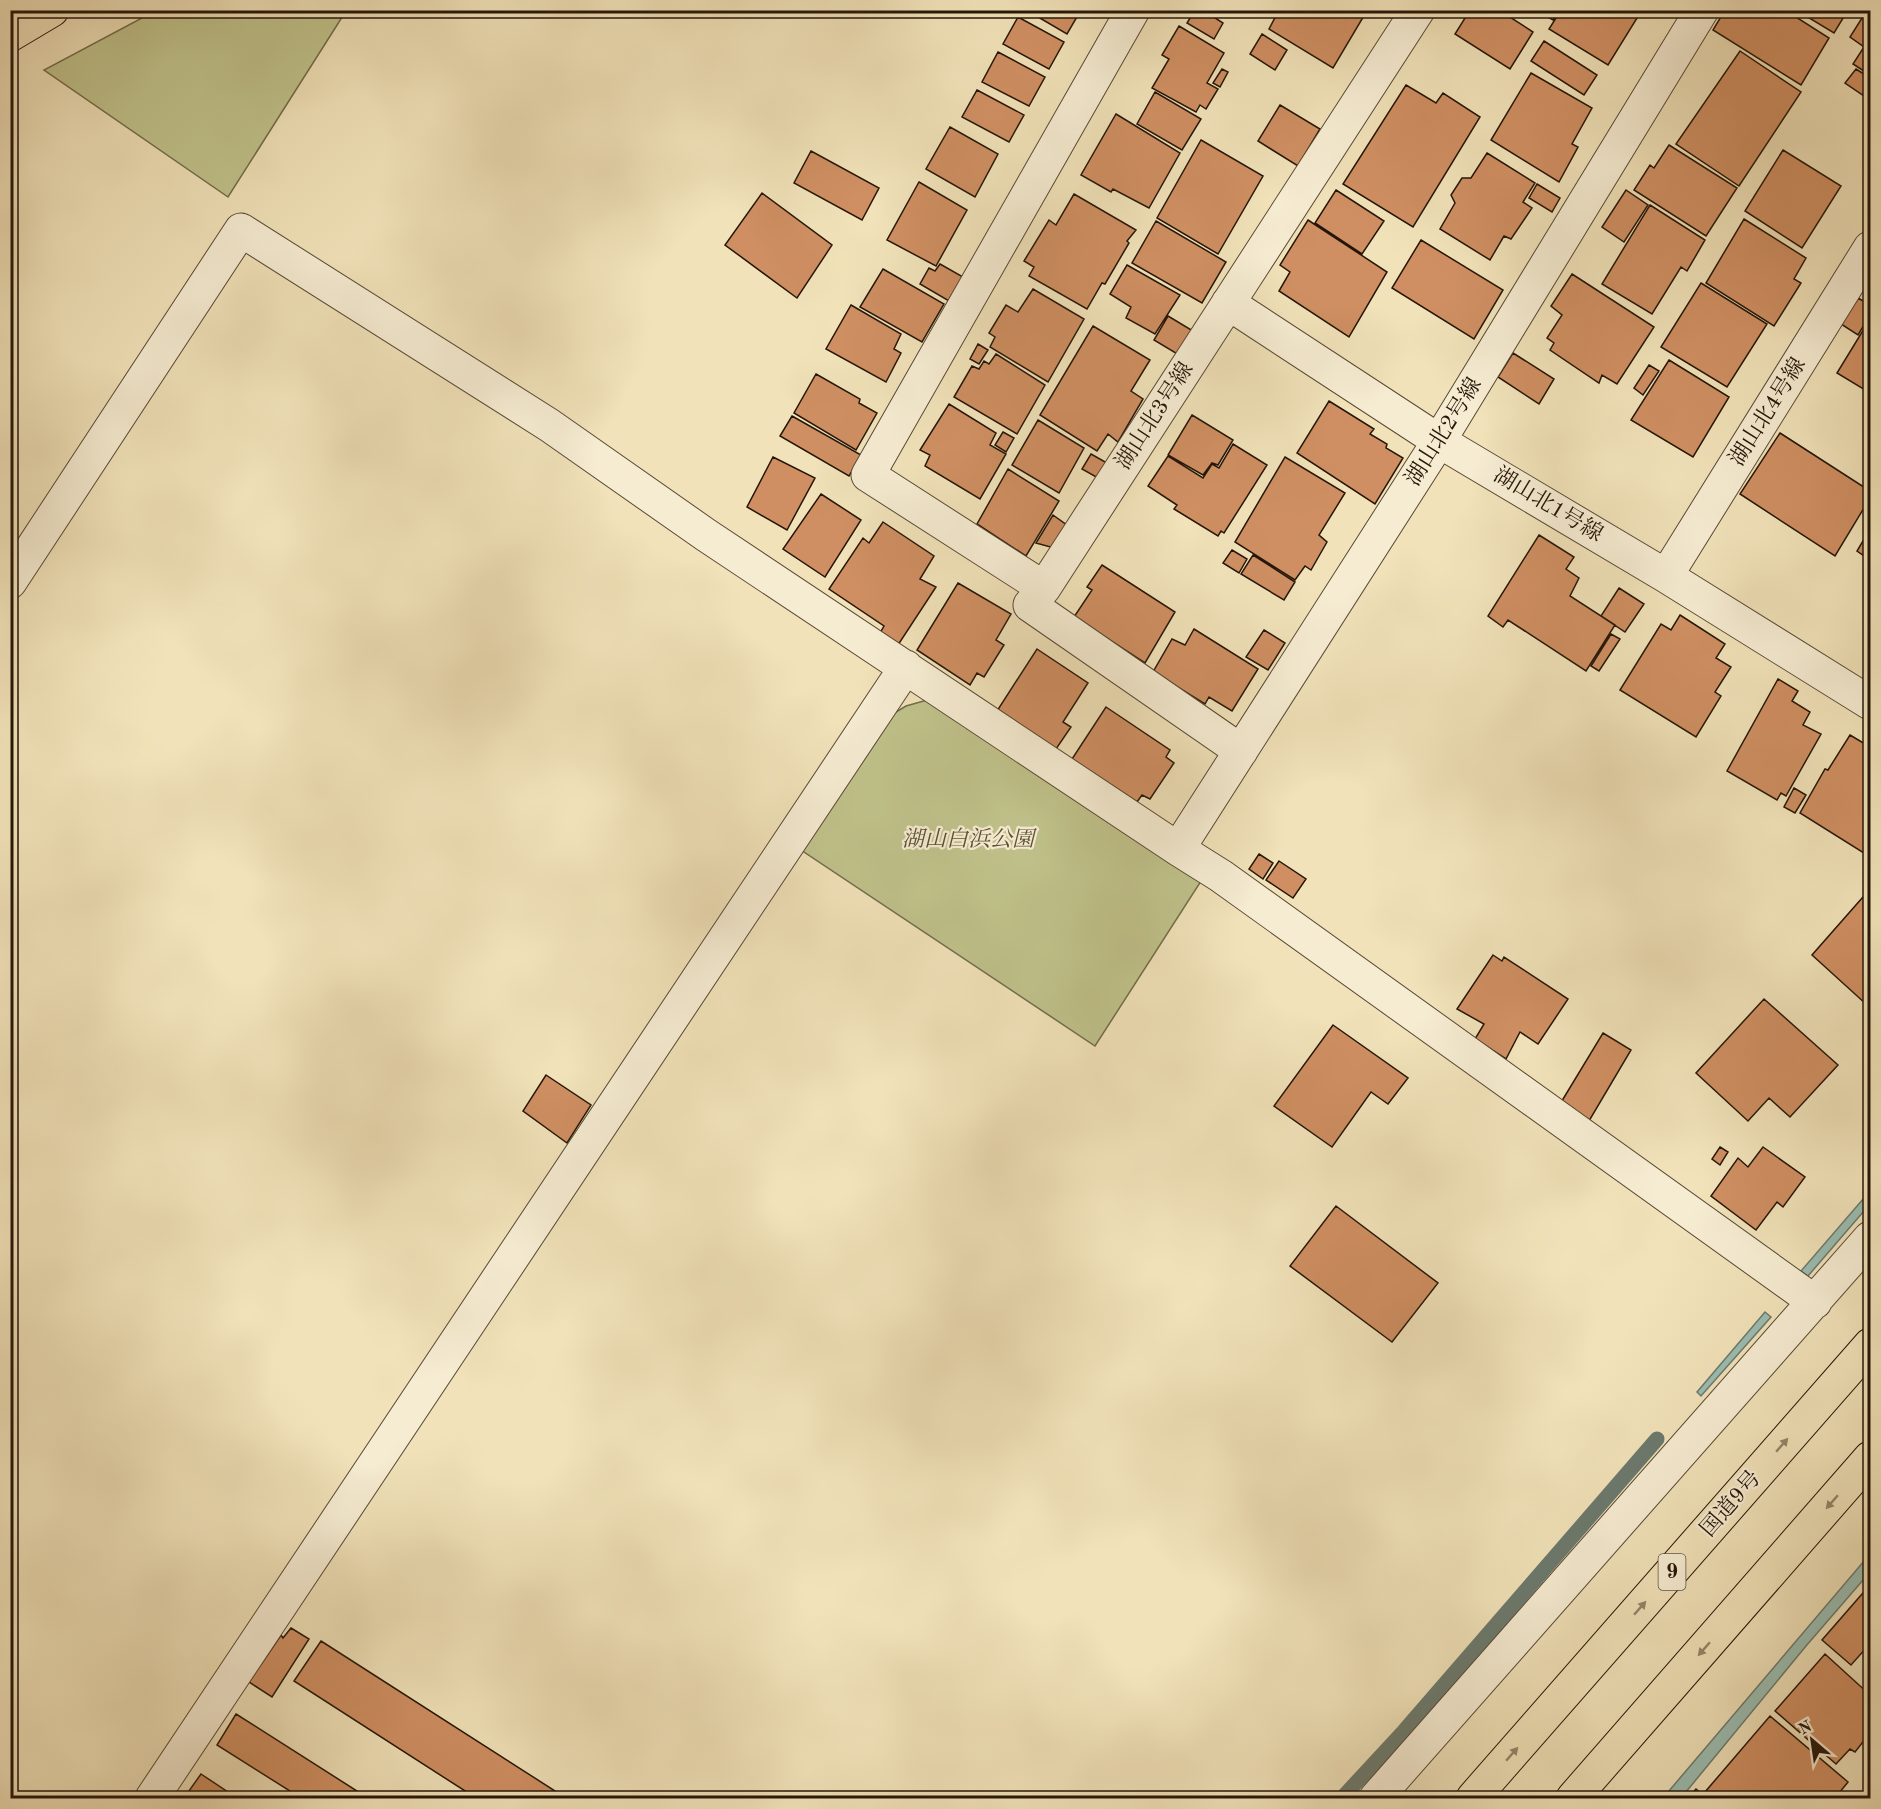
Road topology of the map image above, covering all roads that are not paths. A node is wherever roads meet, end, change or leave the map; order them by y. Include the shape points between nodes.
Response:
1 (52, 10) edge
2 (1133, 10) edge
3 (1418, 10) edge
4 (1702, 10) edge
5 (10, 35) edge
6 (1870, 248) edge
7 (1228, 303) junction
8 (1439, 441) junction
9 (1666, 576) junction
10 (10, 582) edge
11 (1044, 588) junction
12 (906, 667) junction
13 (1870, 703) edge
14 (1241, 751) junction
15 (1178, 849) junction
16 (1870, 1238) edge
17 (1815, 1302) junction
18 (1870, 1345) edge
19 (1870, 1458) edge
20 (152, 1798) edge
21 (1376, 1798) edge
22 (1473, 1798) edge
23 (1573, 1798) edge

1 - 5 main road
2 - 11 street via 868,475
3 - 7 street, 湖山北3号線
4 - 8 street, 湖山北2号線
6 - 9 street, 湖山北4号線
7 - 8 street, 湖山北1号線
7 - 11 street, 湖山北3号線
8 - 9 street, 湖山北1号線
8 - 14 street, 湖山北2号線
9 - 13 street, 湖山北1号線
10 - 12 street via 241,230 549,425
11 - 14 street, 湖山北3号線 via 1030,605
12 - 15 street
12 - 20 street
14 - 15 street, 湖山北2号線
15 - 17 street
16 - 17 street
17 - 21 street
22 -> 18 main road, 国道9号 / 9
19 -> 23 main road

